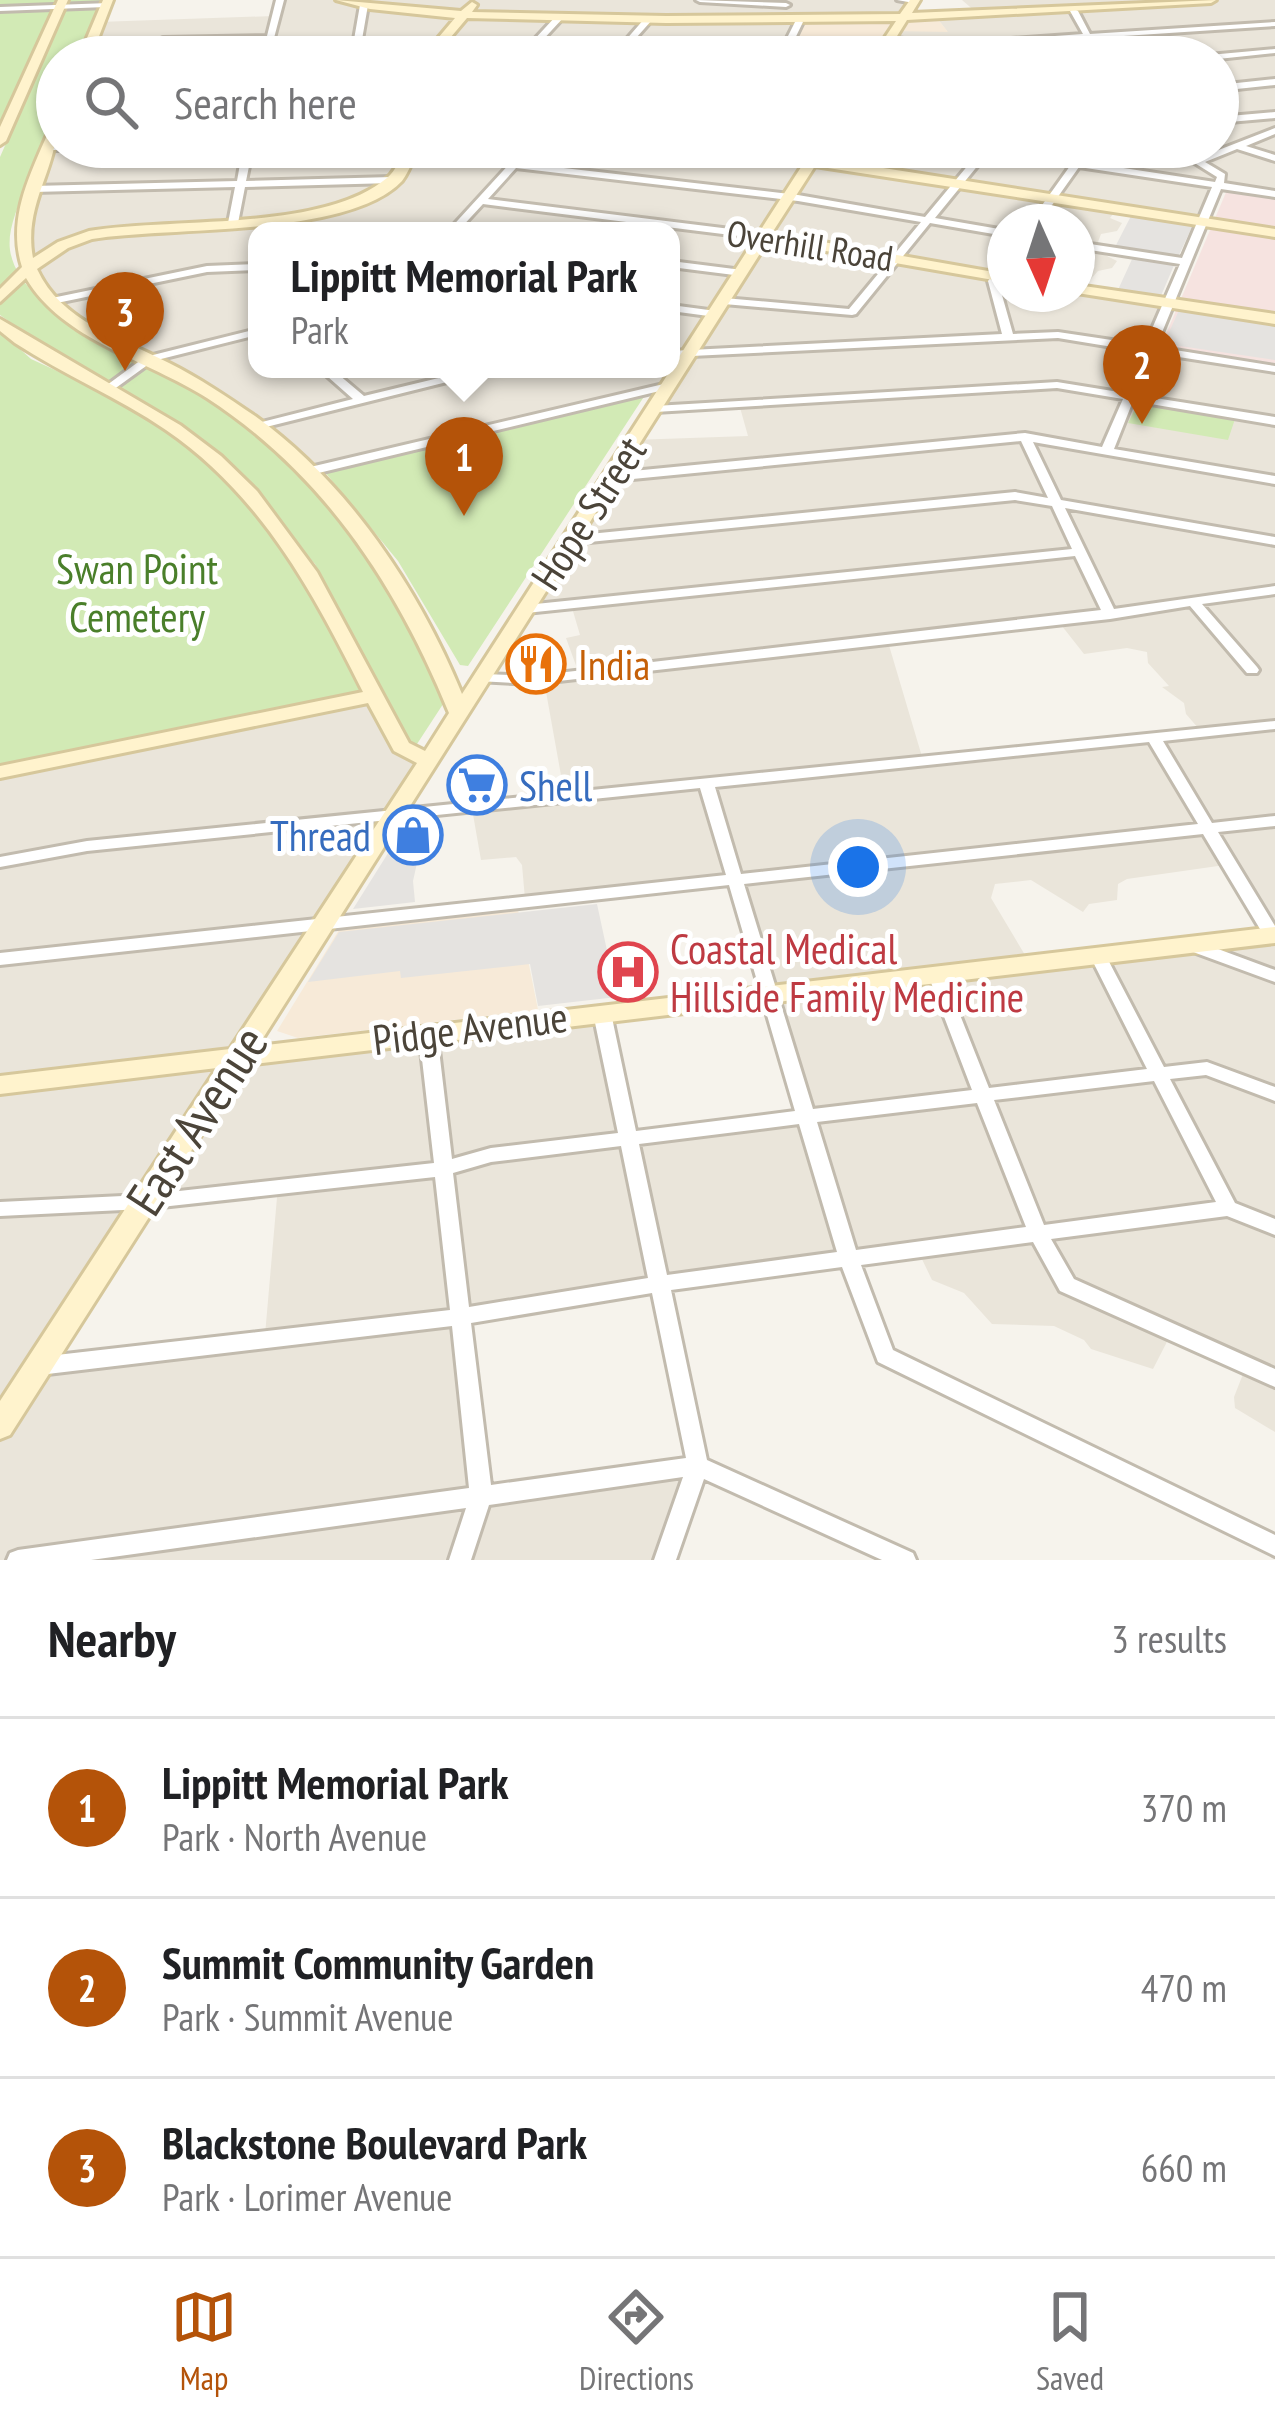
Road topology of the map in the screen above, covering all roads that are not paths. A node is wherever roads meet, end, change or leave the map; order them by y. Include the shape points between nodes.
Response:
1 (280, 0) edge
2 (340, 0) edge
3 (477, 0) edge
4 (700, 0) edge
5 (901, 0) edge
6 (1211, 0) edge
7 (914, 1) edge
8 (788, 2) edge
9 (62, 3) edge
10 (107, 3) edge
11 (364, 4) junction
12 (1102, 4) edge
13 (0, 9) edge
14 (1074, 11) junction
15 (465, 12) junction
16 (560, 17) junction
17 (904, 18) junction
18 (648, 20) junction
19 (799, 22) junction
20 (783, 23) junction
21 (1275, 24) edge
22 (47, 36) edge
23 (94, 36) edge
24 (271, 36) edge
25 (359, 36) edge
26 (445, 36) edge
27 (542, 36) edge
28 (635, 36) edge
29 (792, 36) edge
30 (893, 36) edge
31 (1088, 36) edge
32 (1127, 36) edge
33 (1275, 51) edge
34 (1239, 54) edge
35 (36, 61) edge
36 (1275, 82) edge
37 (1239, 86) edge
38 (1275, 115) edge
39 (1239, 118) edge
40 (1275, 131) edge
41 (0, 142) edge
42 (1239, 146) edge
43 (1239, 146) edge
44 (1275, 158) edge
45 (41, 168) edge
46 (244, 168) edge
47 (404, 168) edge
48 (511, 168) edge
49 (540, 168) edge
50 (806, 168) edge
51 (881, 168) edge
52 (970, 168) edge
53 (1073, 168) edge
54 (1102, 168) edge
55 (1210, 168) edge
56 (392, 180) junction
57 (241, 182) junction
58 (957, 184) junction
59 (1218, 186) junction
60 (33, 189) junction
61 (1275, 194) edge
62 (788, 197) junction
63 (1052, 200) junction
64 (481, 201) junction
65 (1049, 204) edge
66 (928, 220) junction
67 (461, 222) edge
68 (650, 222) edge
69 (233, 223) junction
70 (1203, 223) junction
71 (680, 226) edge
72 (987, 230) edge
73 (1275, 233) edge
74 (763, 236) junction
75 (1095, 248) edge
76 (897, 259) junction
77 (1186, 262) junction
78 (28, 266) junction
79 (680, 266) edge
80 (248, 267) edge
81 (987, 272) edge
82 (742, 273) junction
83 (1095, 292) edge
84 (0, 298) edge
85 (52, 301) junction
86 (1168, 303) junction
87 (680, 308) edge
88 (720, 308) junction
89 (1001, 312) edge
90 (1275, 319) edge
91 (0, 324) edge
92 (248, 334) edge
93 (1008, 337) junction
94 (1148, 348) junction
95 (680, 354) edge
96 (149, 358) junction
97 (1275, 369) edge
98 (336, 378) edge
99 (450, 378) edge
100 (671, 378) edge
101 (668, 386) junction
102 (109, 388) junction
103 (1129, 397) junction
104 (359, 398) junction
105 (655, 409) junction
106 (1275, 421) edge
107 (258, 426) junction
108 (1024, 437) junction
109 (1107, 450) junction
110 (306, 472) junction
111 (612, 477) junction
112 (1275, 480) edge
113 (1053, 500) junction
114 (569, 540) junction
115 (1275, 542) edge
116 (1079, 552) junction
117 (1275, 590) edge
118 (1193, 602) junction
119 (526, 609) junction
120 (1110, 615) junction
121 (440, 668) junction
122 (1252, 670) dead end
123 (483, 678) junction
124 (374, 697) junction
125 (459, 712) junction
126 (1275, 725) edge
127 (1153, 737) junction
128 (427, 760) junction
129 (0, 772) edge
130 (706, 782) junction
131 (391, 814) junction
132 (1275, 821) edge
133 (1209, 828) junction
134 (0, 862) edge
135 (735, 881) junction
136 (322, 924) junction
137 (1273, 935) edge
138 (1188, 944) junction
139 (1096, 954) junction
140 (0, 958) edge
141 (935, 972) junction
142 (1275, 976) edge
143 (770, 993) junction
144 (602, 1013) junction
145 (428, 1033) junction
146 (238, 1055) junction
147 (1159, 1073) junction
148 (0, 1085) edge
149 (1275, 1094) edge
150 (983, 1095) junction
151 (806, 1117) junction
152 (628, 1138) junction
153 (442, 1169) junction
154 (143, 1202) junction
155 (1228, 1208) junction
156 (0, 1209) edge
157 (1275, 1227) edge
158 (1038, 1234) junction
159 (850, 1260) junction
160 (659, 1285) junction
161 (461, 1317) junction
162 (1275, 1378) edge
163 (20, 1381) edge
164 (0, 1426) edge
165 (698, 1466) junction
166 (481, 1495) junction
167 (1275, 1546) edge
168 (183, 1549) edge
169 (18, 1560) edge
170 (460, 1560) edge
171 (665, 1560) edge
172 (905, 1560) edge

1 - 24 street
2 - 11 main road
3 - 15 main road
4 - 8 street
5 - 7 street
6 - 12 main road
7 - 17 main road
8 - 20 street
9 - 10 street
9 - 13 street
9 - 22 main road
10 - 23 main road
11 - 15 main road
11 - 25 street
12 - 14 main road
14 - 17 main road
14 - 31 street
15 - 16 main road
15 - 26 main road
16 - 18 main road
16 - 27 street
17 - 19 main road
17 - 30 main road
18 - 20 main road
18 - 28 street
19 - 20 main road
19 - 29 street
21 - 32 street
33 - 34 street
35 - 41 main road
36 - 37 street
38 - 39 street
40 - 42 street
43 - 44 street
45 - 60 main road
46 - 57 street
47 - 56 main road
48 - 64 street
49 - 62 street
50 - 62 main road, Hope Street
51 - 58 main road
52 - 58 street
53 - 63 street
54 - 59 street
55 - 59 street via 1220,174
56 - 57 street
56 - 69 main road via 323,213
57 - 60 street
57 - 69 street
58 - 63 main road
58 - 66 street
59 - 61 street
59 - 70 street
60 - 78 main road via 20,228
62 - 66 street
62 - 74 main road, Hope Street
63 - 65 street
63 - 70 main road
64 - 67 street
64 - 68 street, Overhill Road
66 - 72 street
66 - 76 street
69 - 78 main road via 104,231
70 - 73 main road
70 - 77 street
71 - 74 street, Overhill Road
74 - 76 main road, Overhill Road
74 - 82 main road, Hope Street
75 - 77 street
76 - 81 main road, Overhill Road
76 - 88 street via 848,314
77 - 86 street
78 - 84 main road
78 - 85 main road
79 - 82 street
80 - 85 street
82 - 88 main road, Hope Street
83 - 86 main road
85 - 96 main road
86 - 90 main road
86 - 94 street
87 - 88 street
88 - 95 main road, Hope Street
89 - 93 street
91 - 102 main road
92 - 96 street
93 - 94 street via 1058,334
93 - 95 street
94 - 97 street
94 - 103 street
96 - 102 street
96 - 107 main road
98 - 104 street
99 - 104 street
100 - 101 main road, Hope Street
101 - 105 main road, Hope Street
101 - 110 street
102 - 124 main road via 178,430 273,519 319,583
103 - 105 street via 1057,385
103 - 106 street
103 - 109 street
104 - 107 street
105 - 111 main road, Hope Street
107 - 110 main road
108 - 109 street
108 - 111 street
108 - 113 street
109 - 112 street
110 - 121 main road via 372,551
111 - 114 main road, Hope Street
113 - 114 street via 991,498
113 - 115 street
113 - 116 street
114 - 119 main road, Hope Street
116 - 119 street
116 - 120 street
117 - 118 street
118 - 120 street
118 - 122 street
119 - 123 main road, Hope Street
120 - 123 street via 532,680
121 - 123 main road
121 - 125 main road
123 - 125 main road, Hope Street
124 - 128 main road via 401,747
124 - 129 main road
125 - 128 main road, Hope Street
126 - 127 street
127 - 130 street
127 - 133 street
128 - 131 main road, Hope Street
130 - 131 street
130 - 135 street
131 - 134 street
131 - 136 main road, East Avenue
132 - 133 street
133 - 135 street
133 - 137 street
135 - 136 street
135 - 143 street
136 - 140 street
136 - 146 main road, East Avenue
137 - 138 main road, Pidge Avenue
138 - 139 main road, Pidge Avenue
138 - 142 street
139 - 141 main road, Pidge Avenue
139 - 147 street
141 - 143 main road, Pidge Avenue
141 - 150 street
143 - 144 main road, Pidge Avenue
143 - 151 street
144 - 145 main road, Pidge Avenue
144 - 152 street
145 - 146 main road, Pidge Avenue
145 - 153 street
146 - 148 main road, Pidge Avenue
146 - 154 main road, East Avenue
147 - 149 street via 1207,1068
147 - 150 street
147 - 155 street
150 - 151 street
150 - 158 street
151 - 152 street
151 - 159 street
152 - 153 street
152 - 160 street
153 - 154 street
153 - 161 street
154 - 156 street
154 - 163 main road, East Avenue
155 - 157 street
155 - 158 street
158 - 159 street
158 - 162 street via 1067,1285
159 - 160 street
159 - 167 street via 885,1356
160 - 161 street
160 - 165 street
161 - 163 street
161 - 166 street
163 - 164 main road, East Avenue
165 - 166 street
165 - 171 street
165 - 172 street
166 - 168 street
166 - 170 street
168 - 169 street

